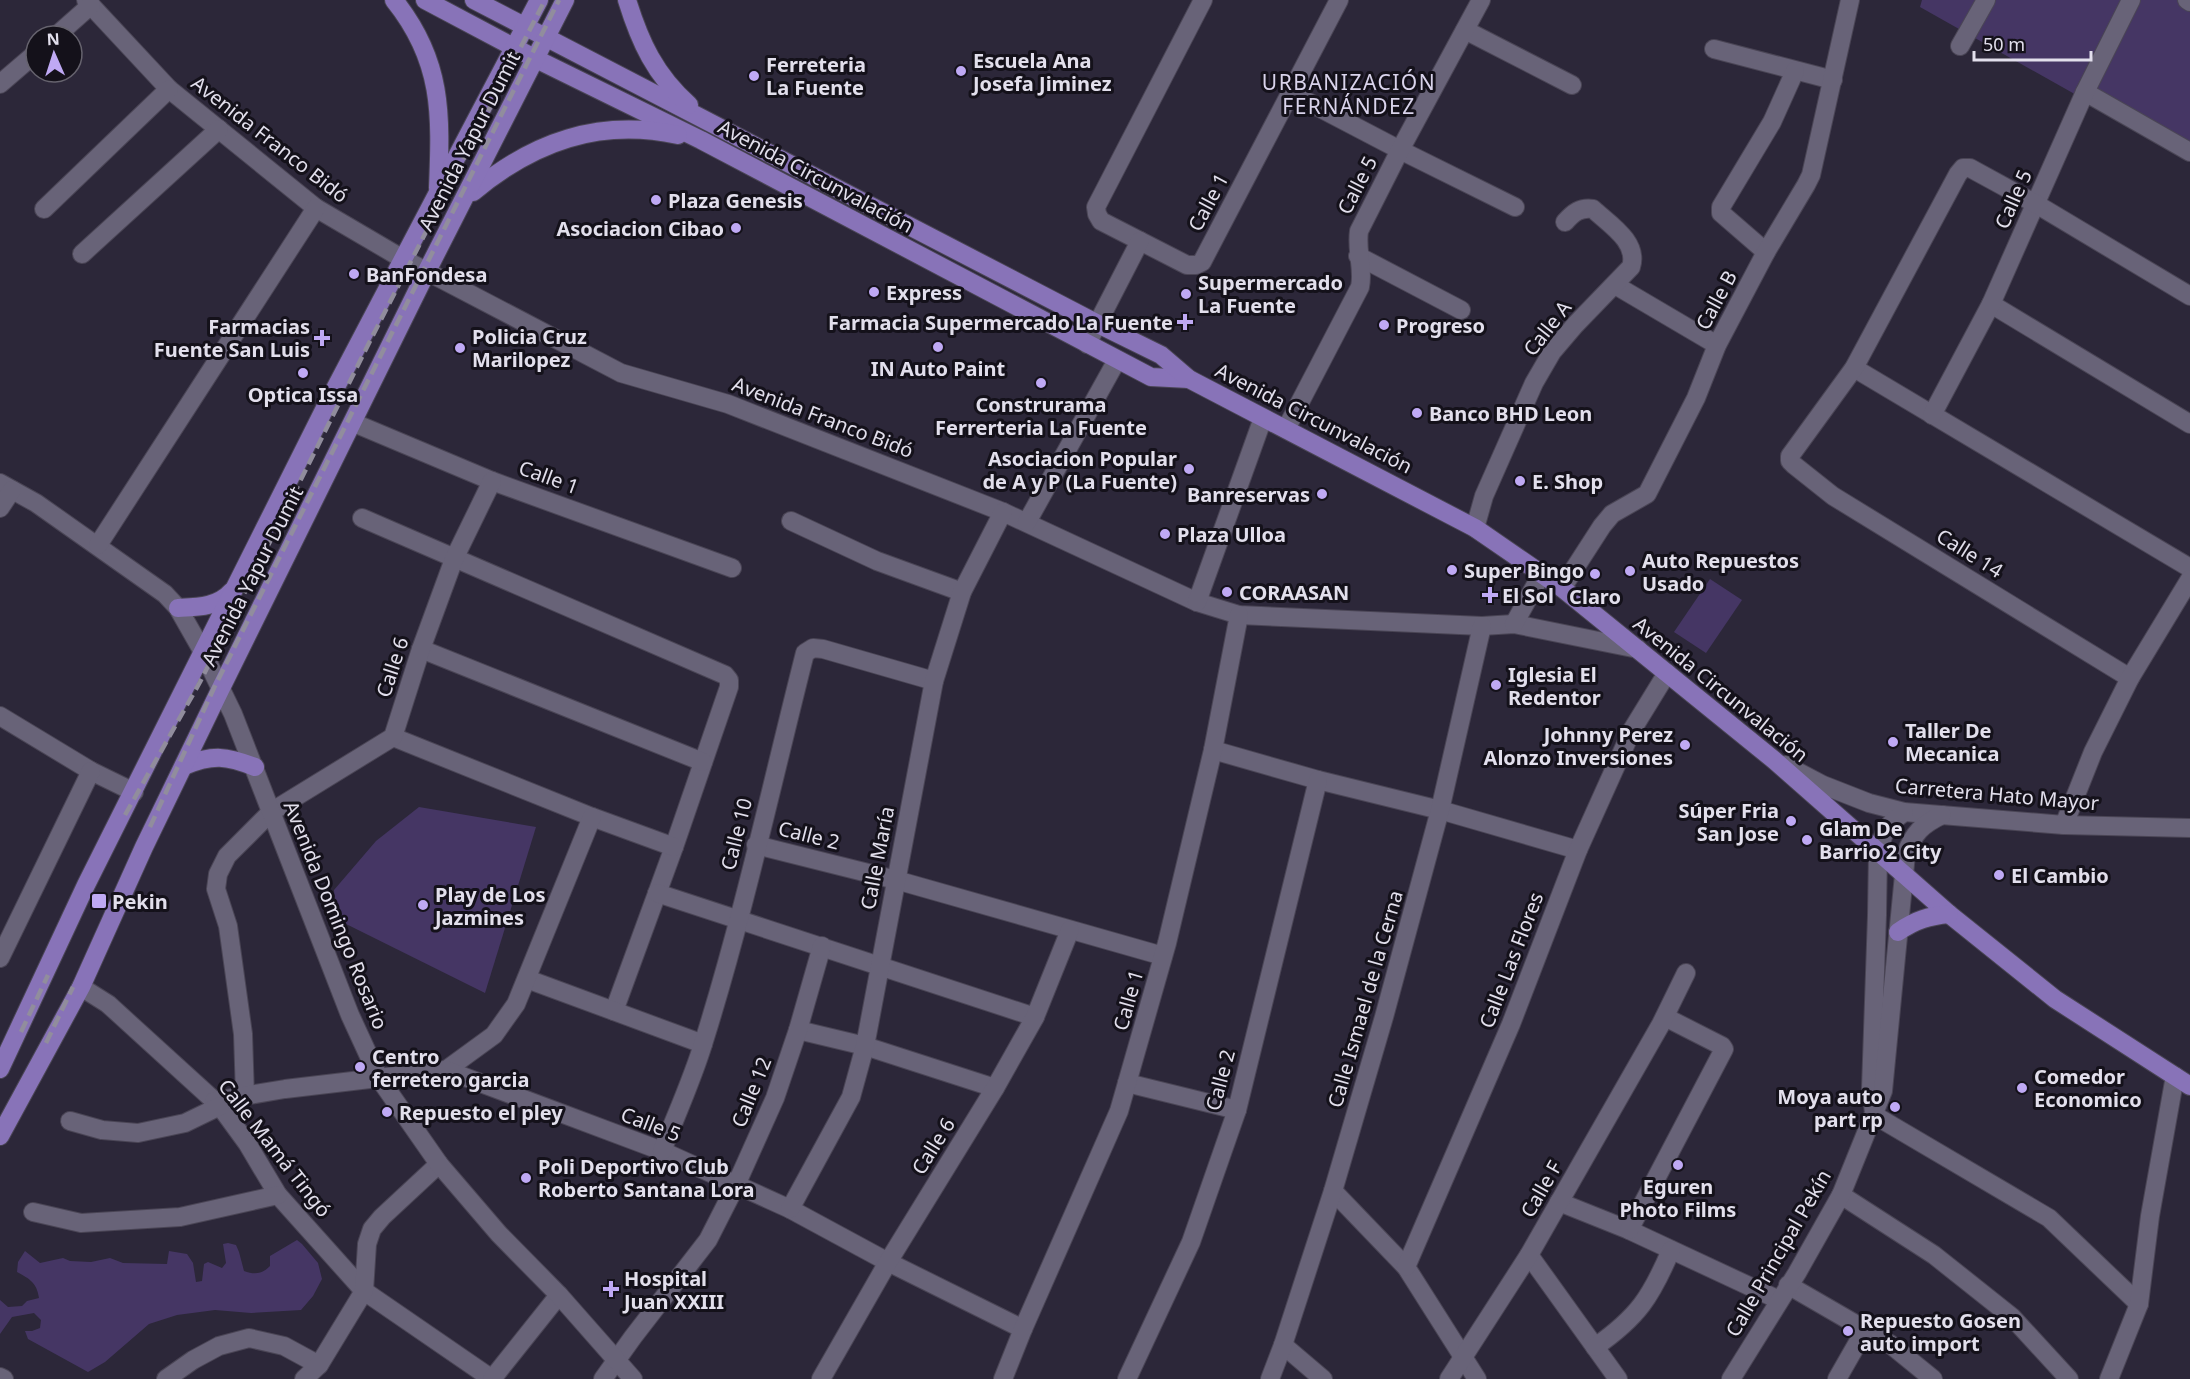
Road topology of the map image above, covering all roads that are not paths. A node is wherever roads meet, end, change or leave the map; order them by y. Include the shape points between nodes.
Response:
1 (394, 0) edge
2 (425, 0) edge
3 (474, 0) edge
4 (539, 0) edge
5 (565, 0) edge
6 (627, 0) edge
7 (1203, 0) edge
8 (1339, 0) edge
9 (1480, 0) edge
10 (1850, 0) edge
11 (1986, 0) edge
12 (2131, 0) edge
13 (89, 3) edge
14 (68, 24) edge
15 (526, 27) junction
16 (1465, 30) junction
17 (547, 37) junction
18 (1960, 46) dead end
19 (515, 48) junction
20 (1714, 50) dead end
21 (536, 59) junction
22 (24, 63) edge
23 (1795, 71) junction
24 (1833, 80) junction
25 (0, 84) edge
26 (1572, 85) dead end
27 (169, 89) junction
28 (2085, 92) junction
29 (1291, 93) junction
30 (709, 122) junction
31 (219, 129) junction
32 (701, 140) junction
33 (1400, 150) junction
34 (2190, 152) edge
35 (437, 194) junction
36 (466, 197) junction
37 (2036, 204) junction
38 (1515, 207) dead end
39 (316, 208) junction
40 (44, 209) dead end
41 (1565, 222) dead end
42 (1140, 241) junction
43 (1766, 252) junction
44 (82, 254) dead end
45 (1358, 256) junction
46 (403, 259) junction
47 (427, 271) junction
48 (1615, 285) junction
49 (2190, 296) edge
50 (1991, 304) junction
51 (1461, 310) dead end
52 (1098, 324) junction
53 (1087, 344) junction
54 (1717, 345) junction
55 (1117, 360) junction
56 (1854, 368) junction
57 (1189, 378) junction
58 (1932, 415) junction
59 (1263, 418) junction
60 (354, 423) junction
61 (2190, 424) edge
62 (1286, 429) junction
63 (492, 481) junction
64 (6, 487) edge
65 (0, 508) edge
66 (1003, 512) junction
67 (362, 518) dead end
68 (791, 521) dead end
69 (1027, 522) junction
70 (1475, 528) junction
71 (98, 545) junction
72 (454, 559) junction
73 (732, 568) dead end
74 (2190, 568) edge
75 (1541, 574) junction
76 (2190, 579) edge
77 (237, 585) junction
78 (1562, 588) junction
79 (962, 592) junction
80 (1197, 602) junction
81 (178, 608) junction
82 (1239, 615) junction
83 (1514, 624) junction
84 (1482, 626) junction
85 (421, 649) junction
86 (1638, 649) junction
87 (203, 652) junction
88 (1667, 673) junction
89 (2130, 678) junction
90 (934, 681) junction
91 (221, 688) junction
92 (0, 716) edge
93 (393, 737) junction
94 (1213, 750) junction
95 (1774, 760) junction
96 (703, 762) junction
97 (184, 766) junction
98 (255, 767) junction
99 (91, 771) junction
100 (1318, 780) junction
101 (134, 792) junction
102 (1440, 810) junction
103 (271, 812) junction
104 (1904, 812) junction
105 (1942, 815) junction
106 (592, 817) junction
107 (2064, 825) junction
108 (2190, 828) edge
109 (756, 845) junction
110 (674, 847) junction
111 (1578, 850) junction
112 (1878, 851) junction
113 (1904, 875) junction
114 (896, 880) junction
115 (657, 893) junction
116 (1949, 914) junction
117 (739, 920) junction
118 (19, 921) junction
119 (0, 923) edge
120 (1070, 930) junction
121 (1899, 932) junction
122 (822, 946) junction
123 (1164, 956) junction
124 (0, 958) edge
125 (879, 966) junction
126 (1686, 973) dead end
127 (527, 979) junction
128 (81, 987) junction
129 (614, 1011) junction
130 (1035, 1017) junction
131 (1665, 1017) junction
132 (798, 1030) junction
133 (703, 1044) junction
134 (865, 1046) junction
135 (0, 1069) edge
136 (446, 1070) junction
137 (379, 1078) junction
138 (2182, 1081) edge
139 (1127, 1083) junction
140 (995, 1088) junction
141 (245, 1096) junction
142 (217, 1104) junction
143 (1237, 1110) junction
144 (1874, 1115) junction
145 (70, 1121) dead end
146 (0, 1136) edge
147 (662, 1151) junction
148 (439, 1164) junction
149 (736, 1185) junction
150 (1333, 1191) junction
151 (278, 1195) junction
152 (1841, 1195) junction
153 (1559, 1202) junction
154 (790, 1209) junction
155 (33, 1212) dead end
156 (1629, 1230) junction
157 (1671, 1250) junction
158 (1529, 1255) junction
159 (888, 1262) junction
160 (1406, 1267) junction
161 (364, 1291) junction
162 (1783, 1292) junction
163 (558, 1295) junction
164 (2139, 1304) junction
165 (1023, 1329) junction
166 (1865, 1330) junction
167 (1283, 1345) junction
168 (1595, 1347) junction
169 (1462, 1358) junction
170 (617, 1362) junction
171 (319, 1365) junction
172 (166, 1379) edge
173 (304, 1379) edge
174 (492, 1379) edge
175 (603, 1379) edge
176 (633, 1379) edge
177 (821, 1379) edge
178 (1003, 1379) edge
179 (1127, 1379) edge
180 (1270, 1379) edge
181 (1323, 1379) edge
182 (1449, 1379) edge
183 (1476, 1379) edge
184 (1618, 1379) edge
185 (1731, 1379) edge
186 (1837, 1379) edge
187 (1933, 1379) edge
188 (2069, 1379) edge
189 (2109, 1379) edge

1 - 35 main road via 410,21 436,84 440,114
2 - 19 main road, Avenida Circunvalación
3 - 15 main road, Avenida Circunvalación
4 - 15 main road, Avenida Yapur Dumit
5 - 17 main road, Avenida Yapur Dumit
6 - 30 main road via 654,66 675,92
7 - 42 street via 1096,207 1101,221
8 - 29 street, Calle 1
9 - 16 street, Calle 5
10 - 24 street, Calle B
11 - 18 street
12 - 28 street, Calle 5
13 - 14 street
13 - 27 street, Avenida Franco Bidó
15 - 17 main road, Avenida Circunvalación
15 - 19 main road, Avenida Yapur Dumit
16 - 26 street
16 - 33 street, Calle 5
17 - 21 main road, Avenida Yapur Dumit
17 - 30 main road, Avenida Circunvalación
19 - 21 main road, Avenida Circunvalación
19 - 35 main road, Avenida Yapur Dumit
20 - 23 street
21 - 32 main road, Avenida Circunvalación
21 - 36 main road, Avenida Yapur Dumit
22 - 25 street
23 - 24 street
23 - 43 street via 1773,122 1721,207 1721,213
24 - 43 street, Calle B via 1811,175
27 - 31 street, Avenida Franco Bidó
27 - 40 street
28 - 34 street
28 - 37 street, Calle 5
29 - 33 street
29 - 42 street, Calle 1 via 1202,262 1188,265
30 - 52 main road, Avenida Circunvalación
31 - 39 street, Avenida Franco Bidó
31 - 44 street
32 - 36 main road via 638,129 562,139 497,172
32 - 53 main road, Avenida Circunvalación
33 - 38 street
33 - 45 street, Calle 5 via 1359,231
35 - 46 main road, Avenida Yapur Dumit
36 - 47 main road, Avenida Yapur Dumit
37 - 49 street
37 - 50 street, Calle 5
37 - 56 street via 1970,168 1963,168
39 - 46 street, Avenida Franco Bidó
39 - 71 street
41 - 48 street, Calle A via 1579,210 1593,209 1628,242 1631,267
42 - 52 street
43 - 54 street, Calle B
45 - 51 street
45 - 62 street, Calle 5 via 1360,287
46 - 47 street, Avenida Franco Bidó
46 - 77 main road, Avenida Yapur Dumit
47 - 60 main road, Avenida Yapur Dumit
47 - 66 street, Avenida Franco Bidó via 621,373 728,404
48 - 54 street
48 - 70 street, Calle A via 1552,352 1484,496
50 - 58 street, Calle 5
50 - 61 street
52 - 53 street
52 - 57 main road, Avenida Circunvalación via 1161,355
53 - 55 main road, Avenida Circunvalación
54 - 78 street, Calle B via 1696,398 1647,494 1612,514
55 - 57 main road, Avenida Circunvalación via 1151,377
55 - 69 street
56 - 58 street
56 - 89 street, Calle 14 via 1790,461 1833,495
57 - 59 main road, Avenida Circunvalación
58 - 74 street
59 - 62 main road, Avenida Circunvalación
59 - 80 street
60 - 63 street, Calle 1
60 - 91 main road, Avenida Yapur Dumit
62 - 70 main road, Avenida Circunvalación
63 - 72 street, Calle 6
63 - 73 street, Calle 1
64 - 65 street
64 - 71 street, Avenida Domingo Rosario
66 - 69 street, Avenida Franco Bidó
66 - 79 street, Calle María
67 - 72 street
68 - 79 street via 877,561
69 - 80 street, Avenida Franco Bidó
70 - 75 main road, Avenida Circunvalación
71 - 81 street, Avenida Domingo Rosario
72 - 85 street, Calle 6
72 - 96 street via 725,675 729,687
75 - 78 main road, Avenida Circunvalación
75 - 83 street
76 - 89 street
77 - 81 main road via 216,603
77 - 87 main road, Avenida Yapur Dumit
78 - 86 main road, Avenida Circunvalación
79 - 90 street, Calle María
80 - 82 street, Avenida Franco Bidó
81 - 87 street, Avenida Domingo Rosario
82 - 84 street, Avenida Franco Bidó
82 - 94 street, Calle 1
83 - 84 street, Avenida Franco Bidó
83 - 86 street, Avenida Franco Bidó
84 - 102 street, Calle Ismael de la Cerna
85 - 93 street, Calle 6
85 - 96 street
86 - 88 main road, Avenida Circunvalación
87 - 91 street, Avenida Domingo Rosario
87 - 101 main road, Avenida Yapur Dumit
88 - 95 main road, Avenida Circunvalación
88 - 111 street, Calle Las Flores via 1632,730
89 - 107 street via 2093,752
90 - 109 street, Calle 10 via 824,649 813,648 805,653
90 - 114 street, Calle María
91 - 97 main road, Avenida Yapur Dumit
91 - 98 street, Avenida Domingo Rosario
92 - 99 street
93 - 103 street
93 - 106 street
94 - 100 street
94 - 123 street, Calle 1
95 - 104 street, Carretera Hato Mayor via 1823,785
95 - 112 main road, Avenida Circunvalación
96 - 110 street
97 - 98 main road via 215,756
97 - 128 main road, Avenida Yapur Dumit
98 - 103 street, Avenida Domingo Rosario
99 - 101 street
99 - 118 street
100 - 102 street
100 - 143 street, Calle 2
101 - 135 main road, Avenida Yapur Dumit
102 - 111 street
102 - 150 street, Calle Ismael de la Cerna
103 - 137 street, Avenida Domingo Rosario via 350,1015
103 - 141 street via 227,856 216,889 228,926 243,1034
104 - 105 street, Carretera Hato Mayor
104 - 112 street via 1885,831
105 - 107 street, Carretera Hato Mayor
105 - 113 street, Calle Principal Pekín via 1914,834 1906,854
106 - 110 street
106 - 127 street
107 - 108 street, Carretera Hato Mayor
109 - 114 street, Calle 2
109 - 117 street, Calle 10
110 - 115 street
111 - 160 street, Calle Las Flores via 1511,1024
112 - 113 main road, Avenida Circunvalación
112 - 144 street, Calle Principal Pekín via 1870,1088
113 - 116 main road, Avenida Circunvalación
113 - 121 street, Calle Principal Pekín
114 - 120 street, Calle 2
114 - 125 street, Calle María
115 - 117 street
115 - 129 street
116 - 121 main road via 1913,921
116 - 138 main road, Avenida Circunvalación via 2055,999
117 - 122 street
117 - 133 street, Calle 10
118 - 119 street
118 - 124 street
120 - 123 street, Calle 2
120 - 130 street, Calle 6
121 - 144 street, Calle Principal Pekín via 1883,1091
122 - 125 street
122 - 132 street, Calle 12
123 - 139 street, Calle 1
125 - 130 street
125 - 134 street, Calle María
126 - 131 street, Calle F
127 - 129 street
127 - 136 street via 516,1004 494,1035
128 - 142 street, Calle Mamá Tingó via 108,1004
128 - 146 main road, Avenida Yapur Dumit
129 - 133 street
130 - 140 street, Calle 6
131 - 153 street, Calle F
131 - 156 street via 1724,1049
132 - 134 street
132 - 149 street, Calle 12 via 775,1098
133 - 147 street, Calle 10
134 - 140 street
134 - 154 street, Calle María via 851,1097
136 - 137 street, Calle 5
136 - 147 street, Calle 5
137 - 141 street, Calle 5
137 - 148 street, Avenida Domingo Rosario
138 - 164 street via 2150,1216
139 - 143 street
139 - 165 street, Calle 1 via 1119,1111
140 - 159 street, Calle 6
141 - 142 street, Calle 5
142 - 145 street, Calle 5 via 185,1123 138,1133 102,1130
142 - 151 street, Calle Mamá Tingó via 247,1143
143 - 179 street, Calle 2 via 1191,1242
144 - 152 street, Calle Principal Pekín
144 - 164 street via 2049,1218
147 - 149 street, Calle 5
148 - 161 street via 372,1229 367,1244
148 - 163 street, Avenida Domingo Rosario
149 - 154 street, Calle 5
149 - 170 street, Calle 12 via 708,1240
150 - 160 street
150 - 167 street, Calle Ismael de la Cerna
151 - 155 street via 180,1217 81,1223
151 - 161 street, Calle Mamá Tingó
152 - 162 street, Calle Principal Pekín
152 - 188 street via 1934,1255 2012,1317
153 - 156 street
153 - 158 street, Calle F
154 - 159 street, Calle 5
156 - 157 street
157 - 162 street
157 - 168 street via 1634,1316
158 - 168 street
158 - 169 street, Calle F
159 - 165 street, Calle 5
159 - 177 street, Calle 6
160 - 169 street
161 - 171 street
161 - 174 street, Calle Mamá Tingó
162 - 166 street
162 - 185 street, Calle Principal Pekín
163 - 170 street, Avenida Domingo Rosario
163 - 174 street
164 - 189 street
165 - 178 street, Calle 1
166 - 186 street
166 - 187 street via 1890,1344
167 - 180 street, Calle Ismael de la Cerna
167 - 181 street
168 - 184 street
169 - 182 street, Calle F
169 - 183 street
170 - 175 street, Calle 12
170 - 176 street, Avenida Domingo Rosario
171 - 172 street via 284,1346 249,1338 219,1346
171 - 173 street

